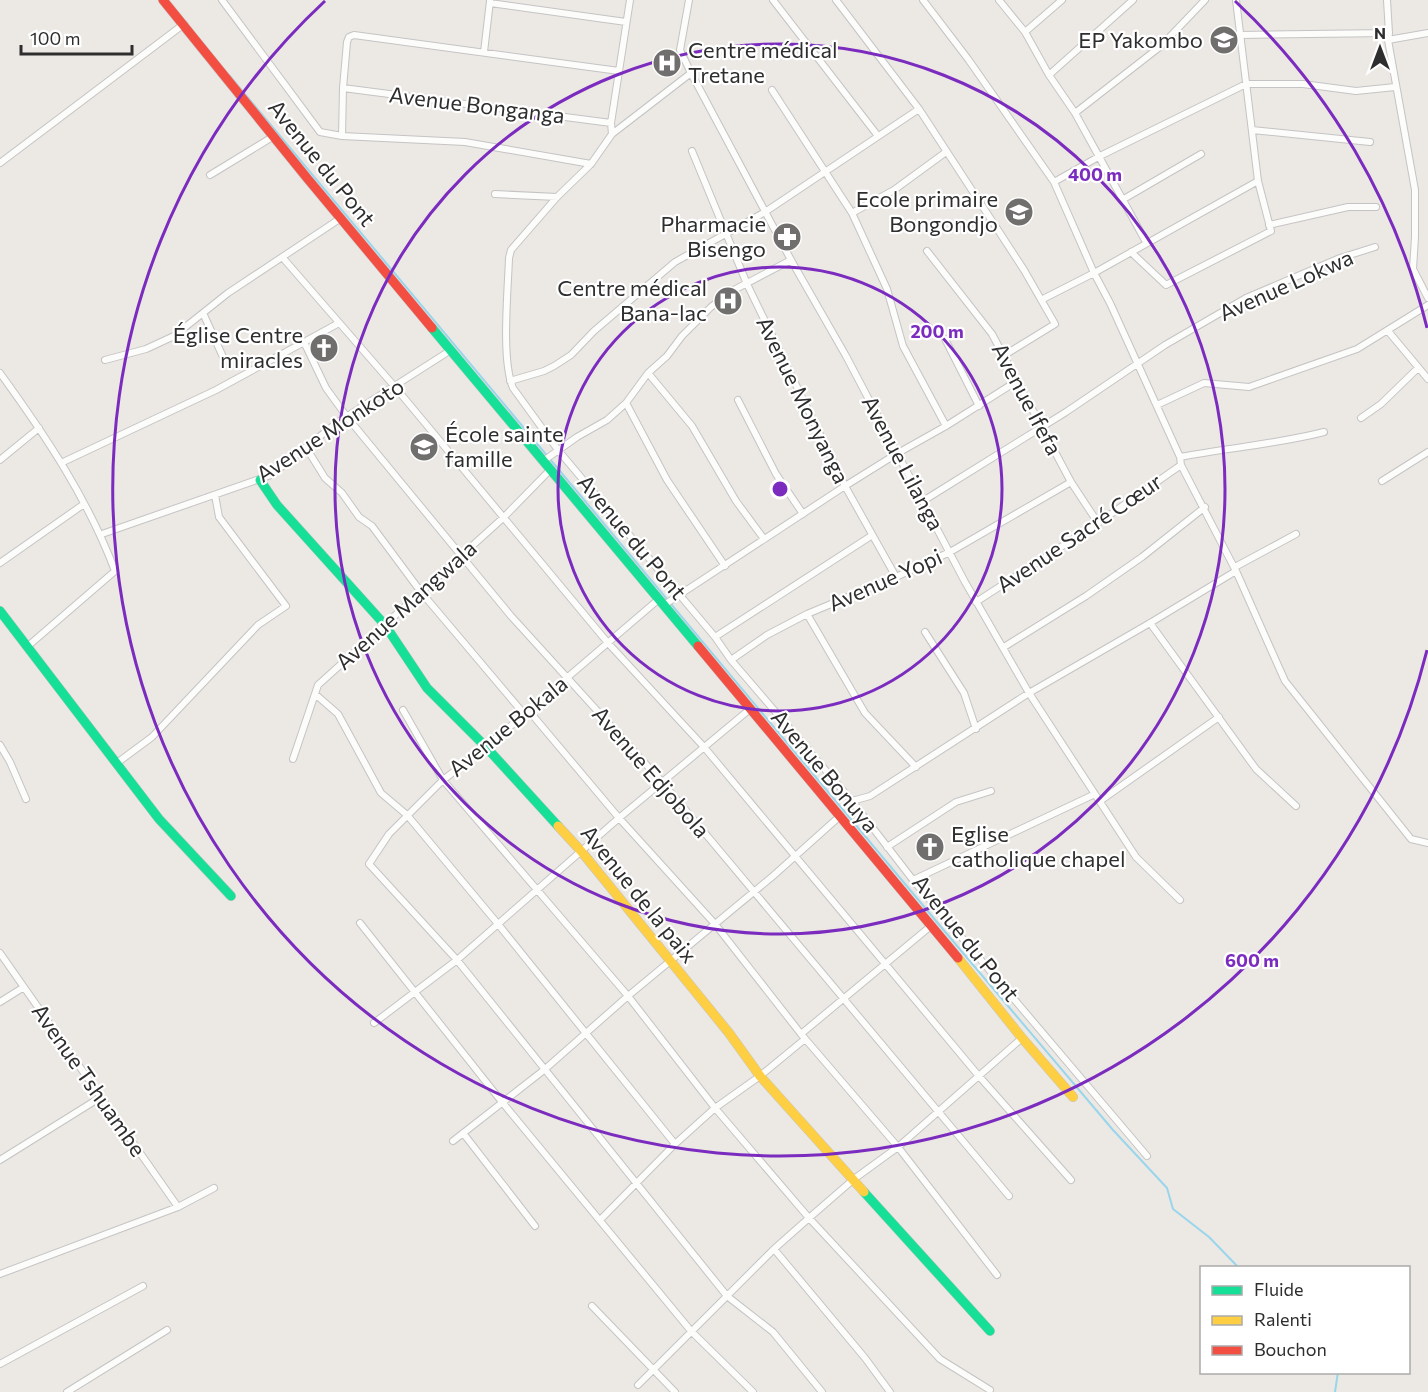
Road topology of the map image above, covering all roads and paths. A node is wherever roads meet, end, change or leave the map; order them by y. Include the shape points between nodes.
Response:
1 (163, 0) edge
2 (222, 0) edge
3 (630, 0) edge
4 (688, 0) edge
5 (773, 0) edge
6 (836, 0) edge
7 (923, 0) edge
8 (999, 0) edge
9 (1062, 0) edge
10 (1133, 0) edge
11 (1205, 0) edge
12 (1236, 0) edge
13 (1387, 0) edge
14 (490, 1) edge
15 (626, 22) junction
16 (184, 24) junction
17 (1025, 32) junction
18 (1428, 33) edge
19 (1240, 35) junction
20 (1389, 37) junction
21 (484, 52) junction
22 (619, 71) junction
23 (691, 73) junction
24 (1049, 75) junction
25 (1246, 84) junction
26 (1395, 87) junction
27 (343, 88) junction
28 (772, 90) dead end
29 (919, 109) junction
30 (1075, 113) junction
31 (611, 123) junction
32 (1252, 130) junction
33 (612, 134) junction
34 (274, 136) junction
35 (342, 136) junction
36 (878, 136) junction
37 (1370, 142) dead end
38 (693, 152) dead end
39 (946, 152) junction
40 (1201, 154) dead end
41 (1100, 156) junction
42 (0, 164) edge
43 (591, 164) junction
44 (826, 170) junction
45 (210, 175) dead end
46 (1258, 181) junction
47 (1054, 182) junction
48 (495, 194) dead end
49 (557, 196) junction
50 (1122, 200) junction
51 (1376, 207) dead end
52 (765, 212) junction
53 (852, 213) junction
54 (340, 218) junction
55 (1269, 225) junction
56 (726, 233) junction
57 (1146, 242) junction
58 (1375, 247) dead end
59 (927, 251) dead end
60 (1131, 252) junction
61 (283, 258) junction
62 (791, 260) junction
63 (1094, 273) junction
64 (747, 284) junction
65 (1428, 298) edge
66 (1041, 300) junction
67 (1428, 305) edge
68 (203, 313) junction
69 (339, 322) junction
70 (1388, 331) junction
71 (945, 339) dead end
72 (304, 342) junction
73 (452, 350) junction
74 (1004, 356) junction
75 (223, 357) dead end
76 (105, 360) dead end
77 (1137, 363) junction
78 (1418, 368) junction
79 (0, 373) edge
80 (648, 373) junction
81 (1428, 379) edge
82 (510, 381) junction
83 (1017, 381) junction
84 (395, 387) junction
85 (738, 400) dead end
86 (626, 403) junction
87 (1157, 405) junction
88 (979, 406) junction
89 (346, 417) junction
90 (1360, 418) dead end
91 (946, 426) junction
92 (1042, 427) junction
93 (39, 428) junction
94 (1324, 432) dead end
95 (307, 448) junction
96 (558, 450) junction
97 (1428, 452) edge
98 (898, 453) junction
99 (1180, 457) junction
100 (547, 458) junction
101 (0, 460) edge
102 (61, 463) junction
103 (1180, 465) junction
104 (550, 470) junction
105 (260, 480) junction
106 (1382, 481) dead end
107 (1071, 482) junction
108 (845, 486) junction
109 (215, 495) junction
110 (923, 501) junction
111 (84, 504) junction
112 (1204, 507) junction
113 (803, 514) junction
114 (503, 518) junction
115 (1098, 523) junction
116 (102, 534) junction
117 (1296, 534) dead end
118 (871, 536) junction
119 (764, 539) junction
120 (950, 552) junction
121 (460, 555) junction
122 (0, 562) edge
123 (725, 566) junction
124 (1235, 569) junction
125 (896, 578) junction
126 (421, 592) junction
127 (668, 601) junction
128 (976, 602) junction
129 (0, 611) edge
130 (807, 614) junction
131 (1150, 623) junction
132 (385, 625) junction
133 (925, 632) dead end
134 (715, 637) junction
135 (608, 643) junction
136 (1004, 647) junction
137 (29, 648) junction
138 (731, 660) junction
139 (567, 678) junction
140 (1029, 693) junction
141 (315, 694) junction
142 (750, 709) junction
143 (403, 710) dead end
144 (526, 712) junction
145 (1218, 717) junction
146 (976, 729) junction
147 (0, 745) edge
148 (486, 747) junction
149 (704, 747) junction
150 (293, 759) dead end
151 (117, 763) junction
152 (916, 767) junction
153 (443, 780) junction
154 (662, 782) junction
155 (991, 791) dead end
156 (1095, 794) junction
157 (26, 799) dead end
158 (852, 801) junction
159 (1100, 801) junction
160 (1296, 806) dead end
161 (407, 815) junction
162 (840, 816) junction
163 (620, 818) junction
164 (1428, 843) edge
165 (888, 847) junction
166 (581, 851) junction
167 (796, 856) junction
168 (913, 880) junction
169 (537, 890) junction
170 (755, 891) junction
171 (231, 896) dead end
172 (1180, 900) dead end
173 (360, 923) dead end
174 (498, 924) junction
175 (715, 924) junction
176 (932, 925) junction
177 (0, 952) edge
178 (457, 960) junction
179 (670, 963) junction
180 (885, 964) junction
181 (24, 987) junction
182 (415, 993) junction
183 (628, 996) junction
184 (842, 998) junction
185 (0, 1002) edge
186 (374, 1023) dead end
187 (585, 1033) junction
188 (803, 1036) junction
189 (1022, 1038) junction
190 (544, 1070) junction
191 (760, 1076) junction
192 (978, 1076) junction
193 (101, 1097) junction
194 (1073, 1097) dead end
195 (502, 1102) junction
196 (716, 1108) junction
197 (937, 1111) junction
198 (463, 1133) junction
199 (453, 1141) dead end
200 (675, 1144) junction
201 (898, 1147) junction
202 (1147, 1156) dead end
203 (0, 1160) edge
204 (854, 1179) junction
205 (1071, 1180) dead end
206 (638, 1182) junction
207 (214, 1188) dead end
208 (1009, 1196) dead end
209 (178, 1207) junction
210 (809, 1218) junction
211 (600, 1220) junction
212 (535, 1226) dead end
213 (774, 1249) junction
214 (0, 1274) edge
215 (997, 1275) dead end
216 (143, 1286) dead end
217 (727, 1296) junction
218 (592, 1306) dead end
219 (167, 1330) dead end
220 (691, 1331) junction
221 (990, 1331) dead end
222 (0, 1364) edge
223 (652, 1370) junction
224 (638, 1385) dead end
225 (990, 1390) dead end
226 (67, 1392) edge
227 (675, 1392) edge
228 (753, 1392) edge
229 (822, 1392) edge
230 (890, 1392) edge

1 - 16 street, Avenue du Pont
2 - 35 street via 320,132
3 - 15 street
4 - 23 street, Avenue Lilanga via 681,50
5 - 36 street
6 - 29 street
7 - 47 street
8 - 17 street
9 - 17 street
10 - 24 street
11 - 30 street via 1161,46
12 - 19 street
13 - 20 street
14 - 15 street
14 - 21 street
15 - 22 street
16 - 34 street, Avenue du Pont
16 - 42 street
17 - 24 street
18 - 20 street
19 - 20 street
19 - 25 street
20 - 26 street
21 - 22 street
21 - 27 street via 350,36
22 - 31 street
23 - 33 street
23 - 52 street, Avenue Lilanga
24 - 30 street
25 - 26 street via 1303,84 1356,91
25 - 32 street
25 - 41 street
26 - 65 street via 1415,190 1413,269
27 - 31 street, Avenue Bonganga
27 - 35 street
28 - 44 street
29 - 36 street
29 - 39 street
30 - 41 street
31 - 33 street
32 - 37 street
32 - 46 street
33 - 43 street
34 - 45 street
34 - 54 street, Avenue du Pont
35 - 43 street via 465,142
36 - 44 street
38 - 56 street, Avenue Monyanga
39 - 53 street via 894,190
39 - 66 street
40 - 50 street
41 - 47 street
41 - 50 street
43 - 49 street
44 - 52 street
44 - 53 street
46 - 55 street
46 - 57 street
47 - 63 street
48 - 49 street
49 - 82 street via 511,250 507,351
50 - 57 street
51 - 55 street via 1348,207
52 - 56 street
52 - 62 street, Avenue Lilanga
53 - 91 street via 887,289 903,346
54 - 61 street
54 - 73 street, Avenue du Pont
55 - 60 street via 1271,231 1166,285
56 - 64 street, Avenue Monyanga
56 - 82 street via 675,262 571,355 544,371
57 - 60 street
58 - 77 street, Avenue Lokwa via 1246,298
59 - 74 street, Avenue Ifefa via 992,334
60 - 63 street
61 - 68 street
61 - 69 street
62 - 64 street
62 - 98 street, Avenue Lilanga
63 - 66 street
63 - 77 street
64 - 80 street via 711,307
64 - 108 street, Avenue Monyanga
66 - 74 street via 1055,324
67 - 70 street
68 - 75 street
68 - 76 street via 174,336 146,350
69 - 72 street
69 - 84 street
70 - 78 street
70 - 87 street via 1357,350 1250,387 1204,383
71 - 88 street
72 - 89 street, Avenue Edjobola via 326,388
72 - 102 street via 216,390
73 - 84 street, Avenue Monkoto
73 - 100 street, Avenue du Pont
74 - 83 street, Avenue Ifefa
77 - 87 street
77 - 92 street, Avenue Lokwa
78 - 81 street
78 - 90 street via 1381,404
79 - 93 street
80 - 86 street
80 - 119 street via 692,426 736,501
82 - 96 street, Avenue Bonuya
83 - 88 street, Avenue Bokala
83 - 92 street, Avenue Ifefa
84 - 89 street, Avenue Monkoto
84 - 114 street
85 - 113 street via 776,474
86 - 96 street via 607,420
86 - 123 street via 667,480
87 - 99 street
88 - 91 street, Avenue Bokala
89 - 95 street, Avenue Monkoto
89 - 121 street, Avenue Edjobola
91 - 98 street, Avenue Bokala
92 - 107 street, Avenue Ifefa
92 - 110 street, Avenue Lokwa
93 - 101 street
93 - 102 street
94 - 99 street
95 - 105 street, Avenue Monkoto
95 - 126 street via 325,478 372,526
96 - 100 street
96 - 127 street, Avenue Bonuya
97 - 106 street
98 - 108 street, Avenue Bokala
98 - 110 street, Avenue Lilanga
99 - 103 street
100 - 104 street, Avenue du Pont
102 - 111 street
103 - 112 street
103 - 115 street, Avenue Sacré Cœur
104 - 114 street, Avenue Mangwala
104 - 127 street, Avenue du Pont
105 - 109 street, Avenue Monkoto
105 - 132 street, Avenue de la paix via 277,505
107 - 115 street, Avenue Ifefa
107 - 120 street, Avenue Yopi
108 - 113 street, Avenue Bokala
108 - 118 street, Avenue Monyanga
109 - 116 street, Avenue Monkoto
109 - 151 street via 219,517 286,606 258,625 152,737
110 - 120 street, Avenue Lilanga
111 - 116 street
111 - 122 street
112 - 124 street
112 - 136 street via 1142,557
113 - 119 street, Avenue Bokala
114 - 121 street, Avenue Mangwala
114 - 135 street
115 - 128 street, Avenue Sacré Cœur
116 - 137 street via 115,572
117 - 124 street
118 - 125 street, Avenue Monyanga
118 - 134 street
119 - 123 street, Avenue Bokala
120 - 125 street, Avenue Yopi
120 - 128 street, Avenue Lilanga
121 - 126 street, Avenue Mangwala
121 - 139 street, Avenue Edjobola
123 - 127 street, Avenue Bokala
124 - 131 street
124 - 164 street via 1285,681 1411,839
125 - 130 street, Avenue Yopi
126 - 132 street, Avenue Mangwala
126 - 144 street
127 - 134 street, Avenue Bonuya
127 - 135 street, Avenue Bokala
127 - 142 street, Avenue du Pont
128 - 136 street, Avenue Lilanga
129 - 137 street
130 - 138 street, Avenue Yopi
130 - 152 street via 865,713
131 - 140 street
131 - 145 street
132 - 141 street, Avenue Mangwala via 318,685
132 - 148 street, Avenue de la paix via 428,688
133 - 146 street via 964,693
134 - 138 street, Avenue Bonuya
135 - 139 street, Avenue Bokala
135 - 149 street
136 - 140 street, Avenue Lilanga
137 - 151 street
138 - 158 street, Avenue Bonuya
139 - 144 street, Avenue Bokala
139 - 154 street, Avenue Edjobola
140 - 146 street
140 - 156 street, Avenue Lilanga
141 - 150 street, Avenue Mangwala
141 - 161 street via 338,714 381,793
142 - 149 street
142 - 162 street, Avenue du Pont
143 - 153 street
144 - 148 street, Avenue Bokala
144 - 163 street
145 - 159 street
145 - 160 street via 1256,769
146 - 152 street
147 - 157 street
148 - 153 street, Avenue Bokala
148 - 166 street, Avenue de la paix
149 - 154 street
149 - 167 street
151 - 171 street via 159,819
152 - 158 street via 870,796
153 - 161 street, Avenue Bokala
153 - 169 street
154 - 163 street
154 - 170 street, Avenue Edjobola
155 - 165 street via 956,802
156 - 159 street, Avenue Lilanga
156 - 168 street
158 - 165 street, Avenue Bonuya
159 - 172 street, Avenue Lilanga via 1136,857
161 - 174 street
161 - 178 street, Avenue Bokala via 369,864
162 - 167 street
162 - 176 street, Avenue du Pont
163 - 166 street
163 - 175 street
165 - 168 street, Avenue Bonuya
166 - 169 street
166 - 179 street, Avenue de la paix
167 - 170 street
167 - 180 street
168 - 202 street, Avenue Bonuya
169 - 174 street
169 - 183 street
170 - 175 street
170 - 184 street, Avenue Edjobola
173 - 182 street
174 - 178 street
174 - 187 street
175 - 179 street
175 - 188 street
176 - 180 street
176 - 189 street, Avenue du Pont
177 - 181 street, Avenue Tshuambe
178 - 182 street
178 - 190 street
179 - 183 street
179 - 191 street, Avenue de la paix
180 - 184 street
180 - 192 street
181 - 185 street
181 - 193 street, Avenue Tshuambe
182 - 186 street
182 - 195 street
183 - 187 street
183 - 196 street
184 - 188 street
184 - 197 street, Avenue Edjobola
187 - 190 street
187 - 200 street
188 - 191 street
188 - 201 street
189 - 192 street
189 - 194 street, Avenue du Pont
190 - 195 street
190 - 206 street
191 - 196 street
191 - 204 street, Avenue de la paix
192 - 197 street
192 - 205 street
193 - 203 street
193 - 209 street, Avenue Tshuambe
195 - 198 street
195 - 211 street
196 - 200 street
196 - 210 street
197 - 201 street
197 - 208 street, Avenue Edjobola
198 - 199 street
198 - 212 street
200 - 206 street
201 - 204 street
201 - 215 street
204 - 210 street
204 - 221 street, Avenue de la paix
206 - 211 street
206 - 217 street
207 - 209 street
209 - 214 street
210 - 213 street
210 - 225 street via 940,1359
211 - 220 street
213 - 217 street
213 - 230 street
216 - 222 street
217 - 220 street
217 - 229 street via 772,1332
218 - 223 street
219 - 226 street
220 - 223 street
220 - 228 street
223 - 224 street
223 - 227 street

